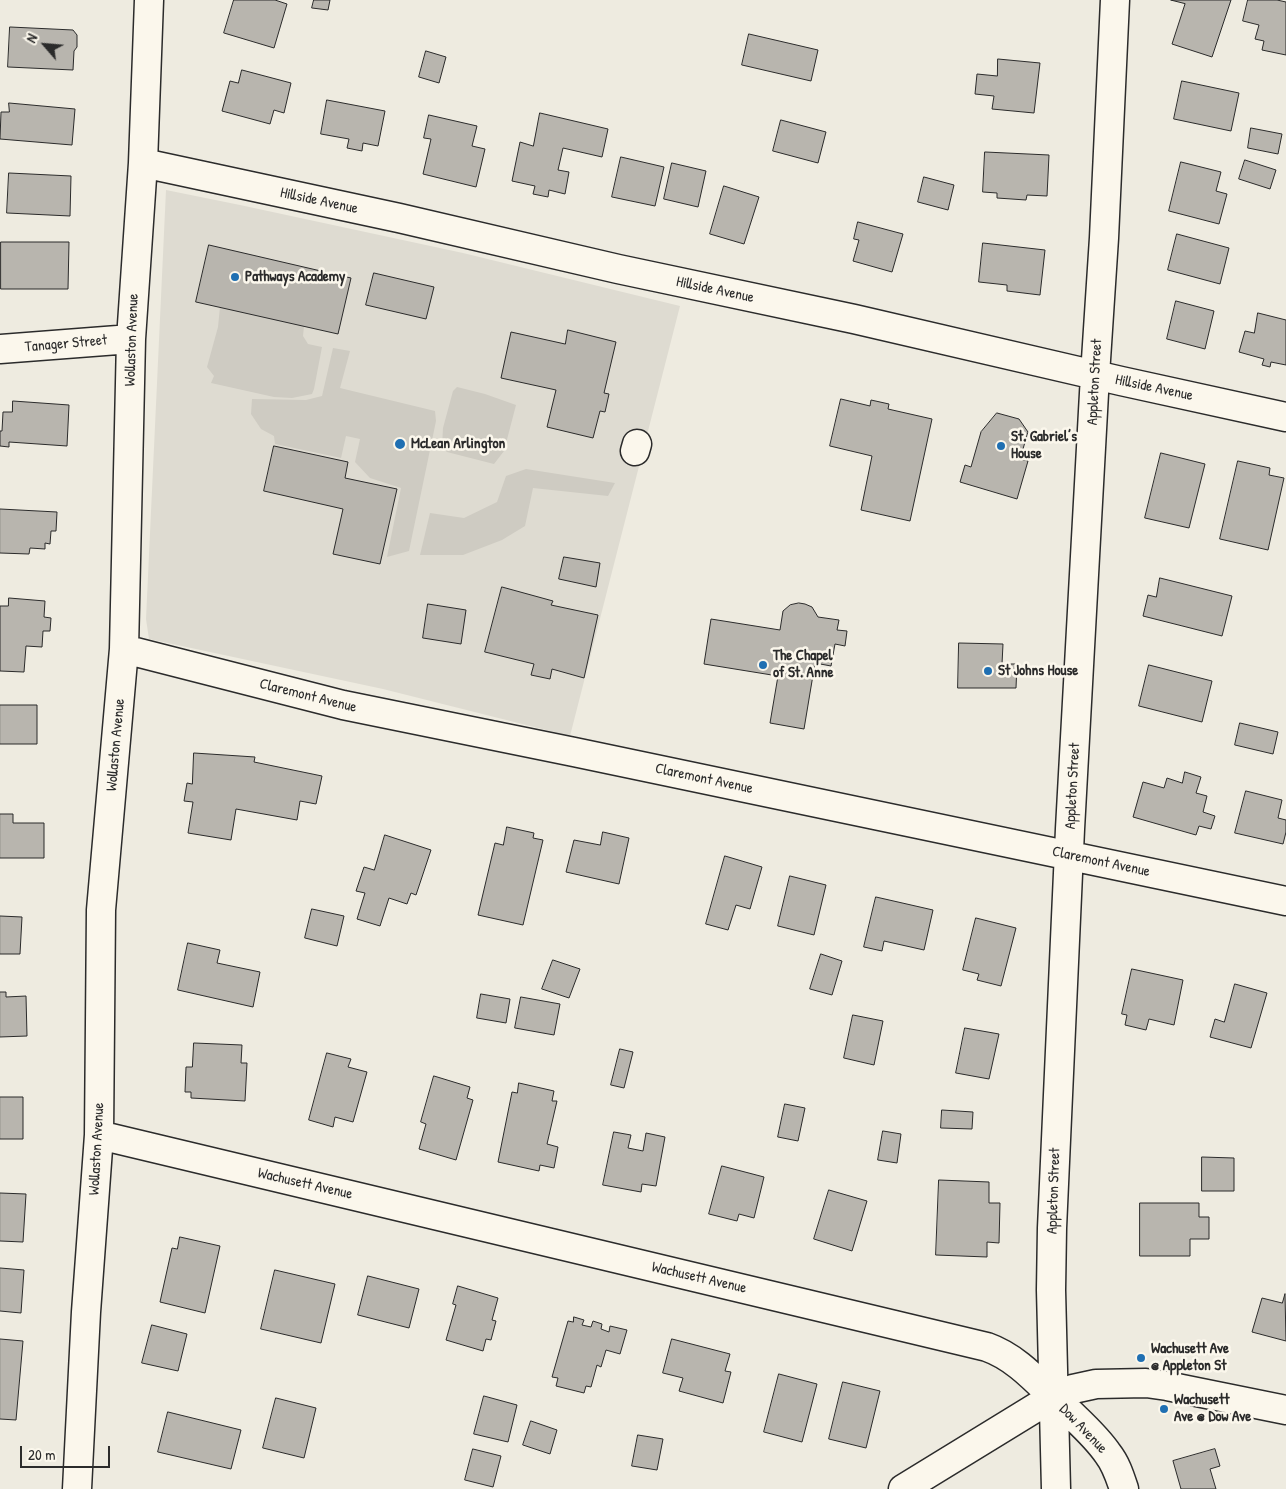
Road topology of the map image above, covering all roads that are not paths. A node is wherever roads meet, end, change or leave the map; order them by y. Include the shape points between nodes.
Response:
1 (149, 0) edge
2 (1115, 0) edge
3 (143, 163) junction
4 (131, 339) junction
5 (0, 349) edge
6 (1095, 375) junction
7 (1286, 417) edge
8 (124, 649) junction
9 (1069, 856) junction
10 (1286, 901) edge
11 (99, 1135) junction
12 (1053, 1397) junction
13 (1286, 1410) edge
14 (77, 1489) edge
15 (903, 1489) edge
16 (1056, 1489) edge
17 (1124, 1489) edge

1 - 3 street, Wollaston Avenue
2 - 6 street, Appleton Street
3 - 4 street, Wollaston Avenue
3 - 6 street, Hillside Avenue
4 - 5 street, Tanager Street
4 - 8 street, Wollaston Avenue
6 - 7 street, Hillside Avenue
6 - 9 street, Appleton Street
8 - 9 street, Claremont Avenue via 343,705
8 - 11 street, Wollaston Avenue via 101,910
9 - 10 street, Claremont Avenue
9 - 12 street, Appleton Street via 1052,1228
11 - 12 street, Wachusett Avenue via 987,1347 1012,1360
11 - 14 street, Wollaston Avenue
12 - 13 street via 1096,1384 1146,1383
12 - 15 street
12 - 16 street, Appleton Street
12 - 17 street, Dow Avenue via 1108,1453

